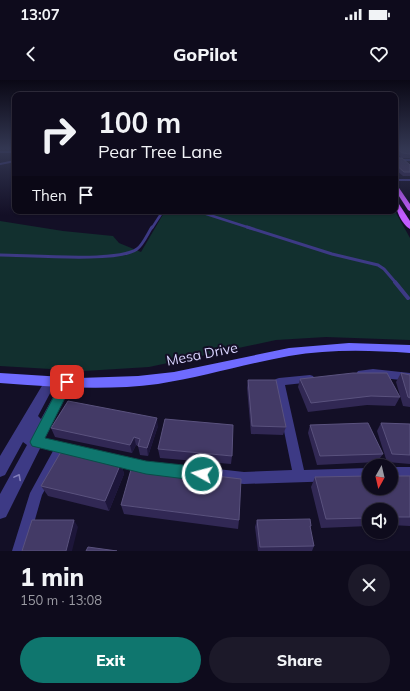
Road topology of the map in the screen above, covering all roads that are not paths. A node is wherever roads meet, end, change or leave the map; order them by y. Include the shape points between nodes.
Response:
1 (398, 180) edge
2 (410, 180) edge
3 (398, 191) edge
4 (398, 207) edge
5 (410, 209) edge
6 (160, 214) edge
7 (207, 214) edge
8 (410, 227) edge
9 (0, 255) edge
10 (408, 298) dead end
11 (410, 348) edge
12 (350, 375) edge
13 (410, 377) edge
14 (0, 378) edge
15 (318, 378) edge
16 (50, 382) junction
17 (67, 382) junction
18 (34, 409) junction
19 (36, 442) junction
20 (61, 448) junction
21 (0, 470) edge
22 (398, 473) edge
23 (410, 473) edge
24 (362, 474) edge
25 (299, 476) junction
26 (0, 511) edge
27 (19, 551) edge

1 - 2 lane
3 - 5 main road
4 - 8 main road
6 - 9 lane via 138,249 132,253 84,256
7 - 10 lane via 320,251 378,265
11 - 17 main road, Mesa Drive via 334,347 290,352 157,379 102,383
12 - 13 street via 373,373
14 - 16 main road, Mesa Drive
15 - 25 street via 280,382
16 - 17 main road, Mesa Drive
16 - 18 street
17 - 19 street
18 - 19 street via 35,419 29,439
18 - 21 street
19 - 20 street
26 -> 19 street
20 - 25 street via 154,468 244,478
20 - 27 street via 36,493
22 - 23 street
24 - 25 street

